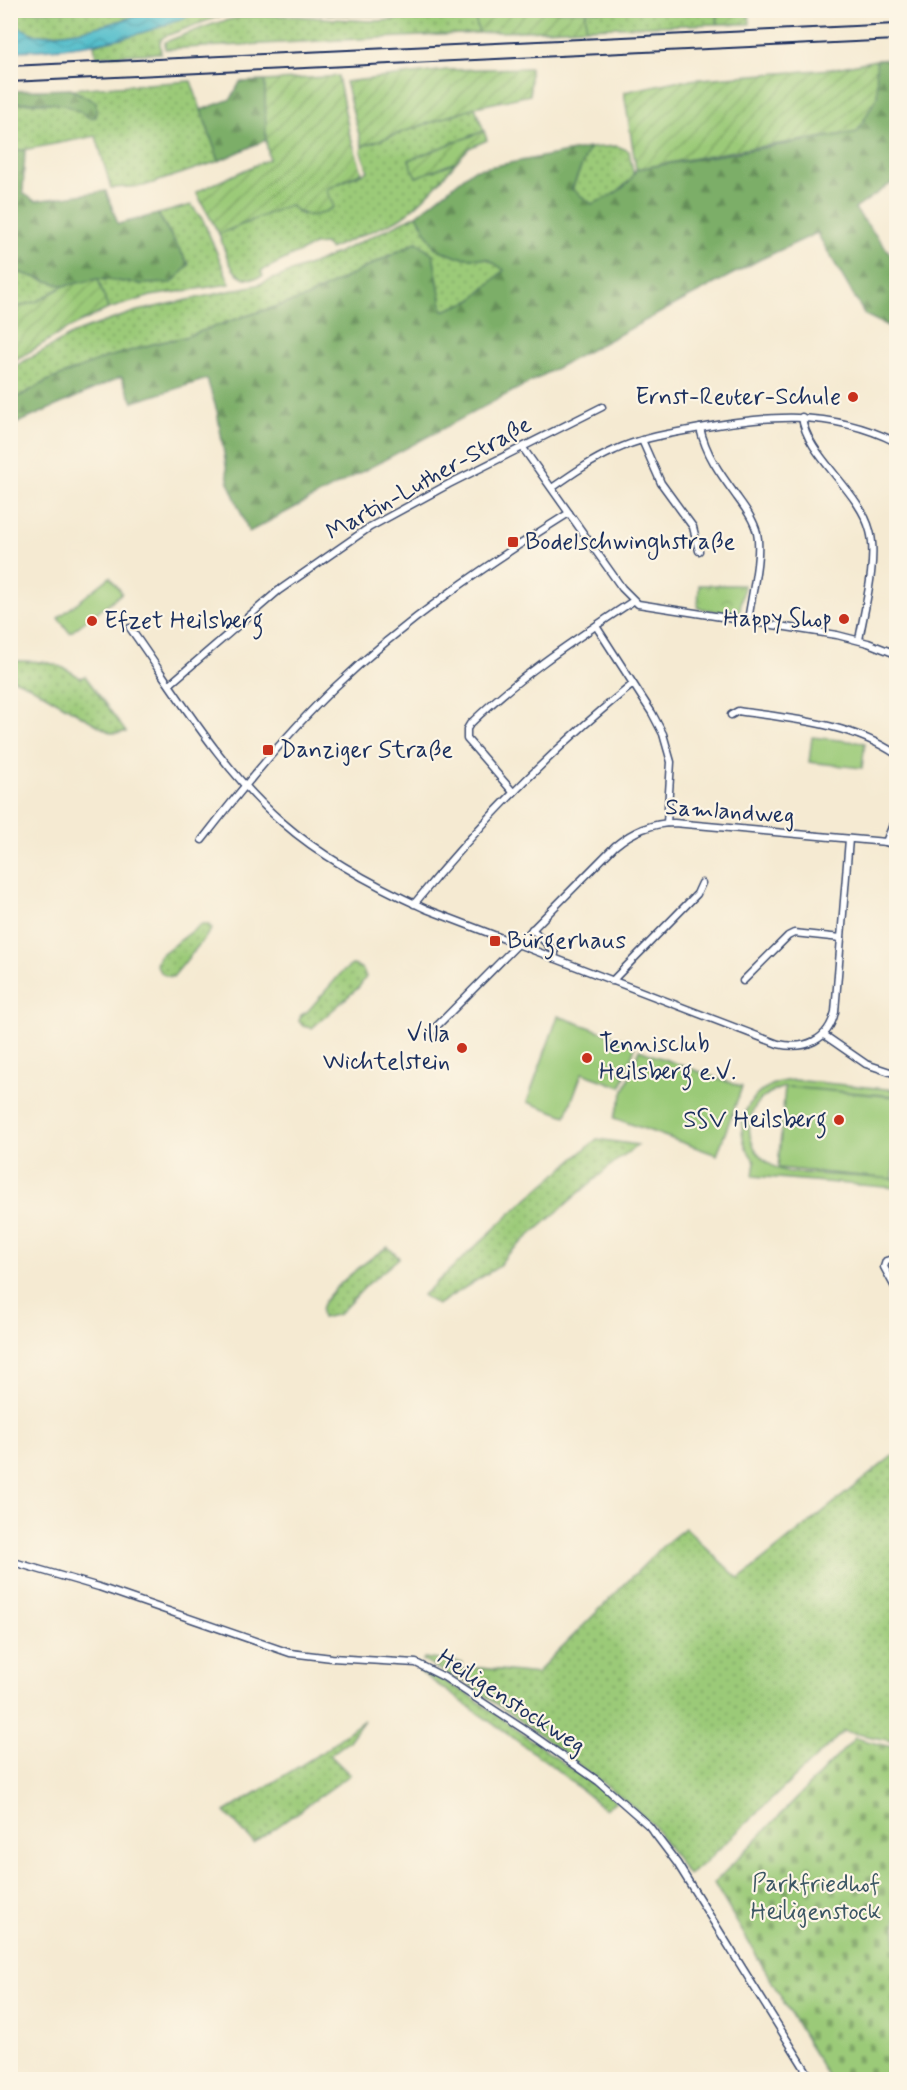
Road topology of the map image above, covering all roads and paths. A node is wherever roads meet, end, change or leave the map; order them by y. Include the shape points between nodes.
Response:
1 (602, 407) dead end
2 (802, 417) junction
3 (700, 428) junction
4 (642, 440) junction
5 (897, 441) edge
6 (523, 448) junction
7 (552, 488) junction
8 (569, 513) junction
9 (699, 551) dead end
10 (633, 601) junction
11 (748, 621) junction
12 (596, 626) junction
13 (130, 628) dead end
14 (859, 640) junction
15 (897, 654) edge
16 (170, 684) junction
17 (633, 684) junction
18 (731, 715) dead end
19 (897, 754) edge
20 (245, 785) junction
21 (513, 792) junction
22 (897, 817) edge
23 (667, 823) junction
24 (849, 839) junction
25 (202, 840) dead end
26 (886, 842) junction
27 (897, 846) edge
28 (702, 883) dead end
29 (414, 903) junction
30 (532, 929) junction
31 (841, 938) junction
32 (517, 944) junction
33 (554, 958) junction
34 (612, 981) junction
35 (743, 981) dead end
36 (429, 1034) dead end
37 (824, 1035) junction
38 (897, 1074) edge
39 (897, 1259) edge
40 (897, 1289) edge
41 (10, 1561) edge
42 (812, 2079) edge

1 - 6 street, Martin-Luther-Straße
2 - 3 street via 763,418
2 - 5 street via 845,423
2 - 14 street via 806,434 861,510 871,532 872,559
3 - 4 street
3 - 11 street via 711,460 746,510 757,534
4 - 7 street via 598,458
4 - 9 street via 661,483 693,527
6 - 7 street
6 - 16 street, Martin-Luther-Straße via 420,499 345,544 260,605
7 - 8 street
8 - 10 street
8 - 20 street via 473,574 385,643 319,703
10 - 11 street
10 - 12 street
11 - 14 street
12 - 17 street
12 - 21 street via 513,685 467,729 470,744
13 - 16 street
14 - 15 street
16 - 20 street
17 - 21 street via 586,722
17 - 23 street via 658,723 670,756
18 - 19 street via 738,711 812,722 859,735
20 - 25 street
20 - 29 street via 314,847 370,882
21 - 29 street
22 - 26 street
23 - 24 street, Samlandweg
23 - 30 street, Samlandweg via 641,829 615,846
24 - 26 street, Samlandweg
24 - 31 street
26 - 27 street, Samlandweg
28 - 34 street via 698,894
29 - 32 street
30 - 32 street, Samlandweg
30 - 33 street via 553,950
31 - 35 street via 794,933
31 - 37 street via 835,1012
32 - 33 street
32 - 36 street, Samlandweg
33 - 34 street
34 - 37 street via 778,1044 799,1047
37 - 38 street via 874,1069
39 - 40 street via 886,1261 884,1267
41 - 42 street, Heiligenstockweg via 99,1587 290,1653 416,1663 444,1677 597,1781 649,1826 677,1863

